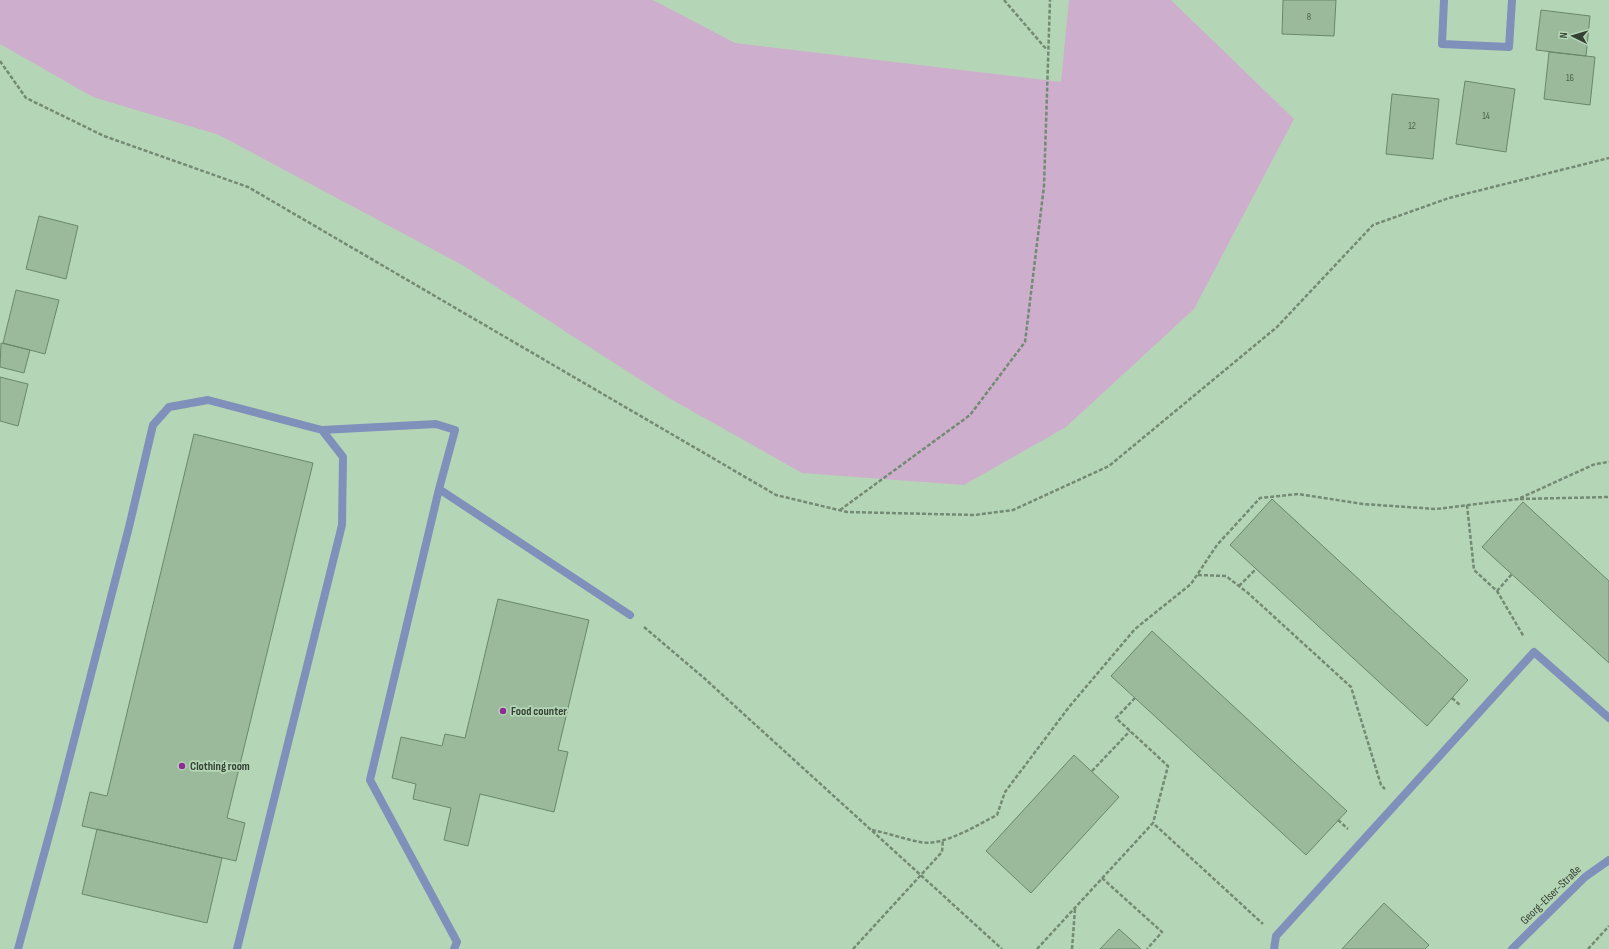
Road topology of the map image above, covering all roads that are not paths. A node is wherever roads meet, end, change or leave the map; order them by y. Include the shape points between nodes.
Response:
1 (1444, 0) edge
2 (1512, 0) edge
3 (322, 430) junction
4 (439, 489) junction
5 (630, 615) road end
6 (1609, 718) edge
7 (1609, 860) edge
8 (18, 949) edge
9 (237, 949) edge
10 (454, 949) edge
11 (1274, 949) edge
12 (1512, 949) edge

1 - 2 street via 1442,44 1509,47
3 - 4 street via 436,424 455,430
3 - 8 street via 208,400 169,407 153,425 56,810
3 - 9 street via 343,457 342,525
4 - 5 street
4 - 10 street via 370,780 456,942
6 - 11 street via 1534,652 1276,936
7 - 12 street, Georg-Elser-Straße via 1585,877

